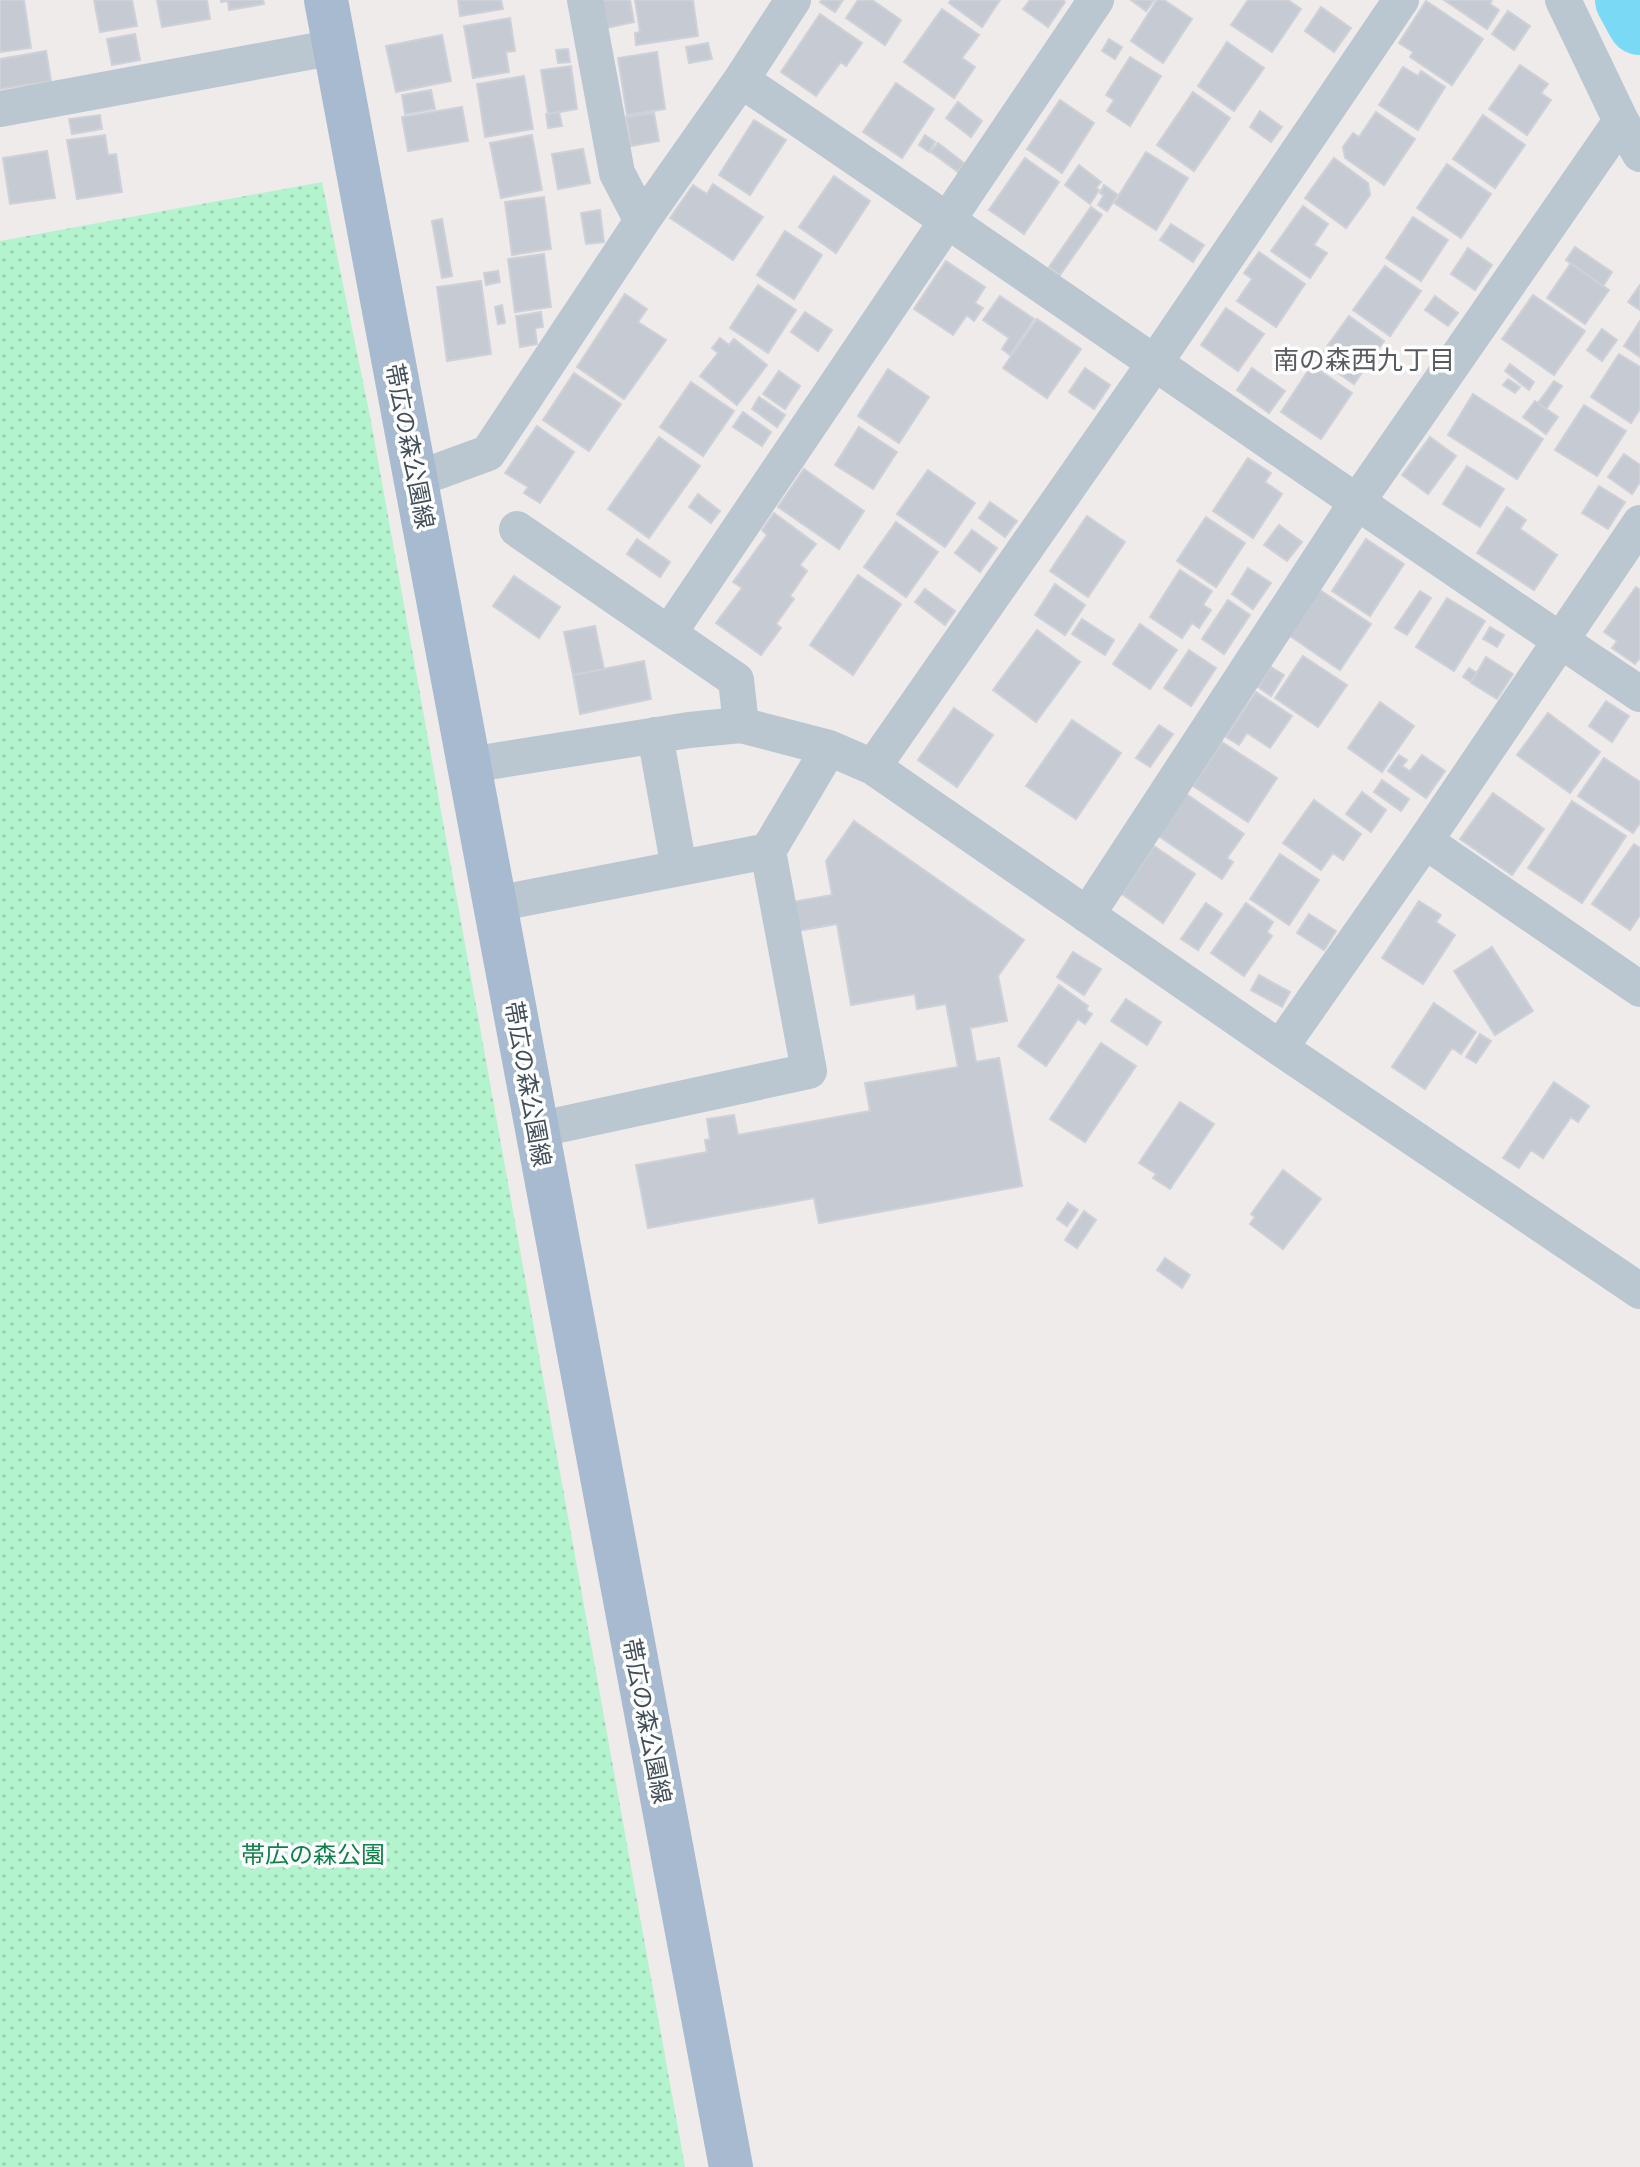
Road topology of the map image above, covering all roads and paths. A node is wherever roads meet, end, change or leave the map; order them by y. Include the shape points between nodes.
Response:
1 (326, 0) edge
2 (585, 0) edge
3 (793, 0) edge
4 (1096, 0) edge
5 (1401, 0) edge
6 (1563, 0) edge
7 (335, 47) junction
8 (741, 80) junction
9 (0, 109) edge
10 (1621, 121) junction
11 (1640, 154) edge
12 (948, 220) junction
13 (642, 221) junction
14 (1154, 364) junction
15 (417, 479) junction
16 (1357, 502) junction
17 (1640, 523) edge
18 (517, 529) dead end
19 (669, 633) junction
20 (1559, 640) junction
21 (1640, 694) edge
22 (741, 725) junction
23 (655, 735) junction
24 (829, 748) junction
25 (469, 765) junction
26 (873, 767) junction
27 (1425, 841) junction
28 (768, 851) junction
29 (679, 868) junction
30 (495, 904) junction
31 (1087, 915) junction
32 (1640, 989) edge
33 (1280, 1048) junction
34 (536, 1130) junction
35 (1640, 1291) edge
36 (731, 2167) edge

1 - 7 main road, 帯広の森公園線
2 - 13 street via 617,173
3 - 8 street
4 - 12 street
5 - 14 street
6 - 10 street
7 - 9 street
7 - 15 main road, 帯広の森公園線
8 - 12 street
8 - 13 street
10 - 11 street
10 - 16 street
12 - 14 street
12 - 19 street
13 - 15 street via 488,453
14 - 16 street
14 - 26 street
15 - 25 main road, 帯広の森公園線
16 - 20 street
16 - 31 street
17 - 20 street
18 - 19 street
19 - 22 street via 736,680
20 - 21 street
20 - 27 street
22 - 23 street
22 - 24 street
23 - 25 street
23 - 29 street
24 - 26 street
24 - 28 street
25 - 30 main road, 帯広の森公園線
26 - 31 street
27 - 32 street
27 - 33 street
28 - 29 street
28 - 34 street via 809,1071
29 - 30 street
30 - 34 main road, 帯広の森公園線
31 - 33 street
33 - 35 street
34 - 36 main road, 帯広の森公園線

